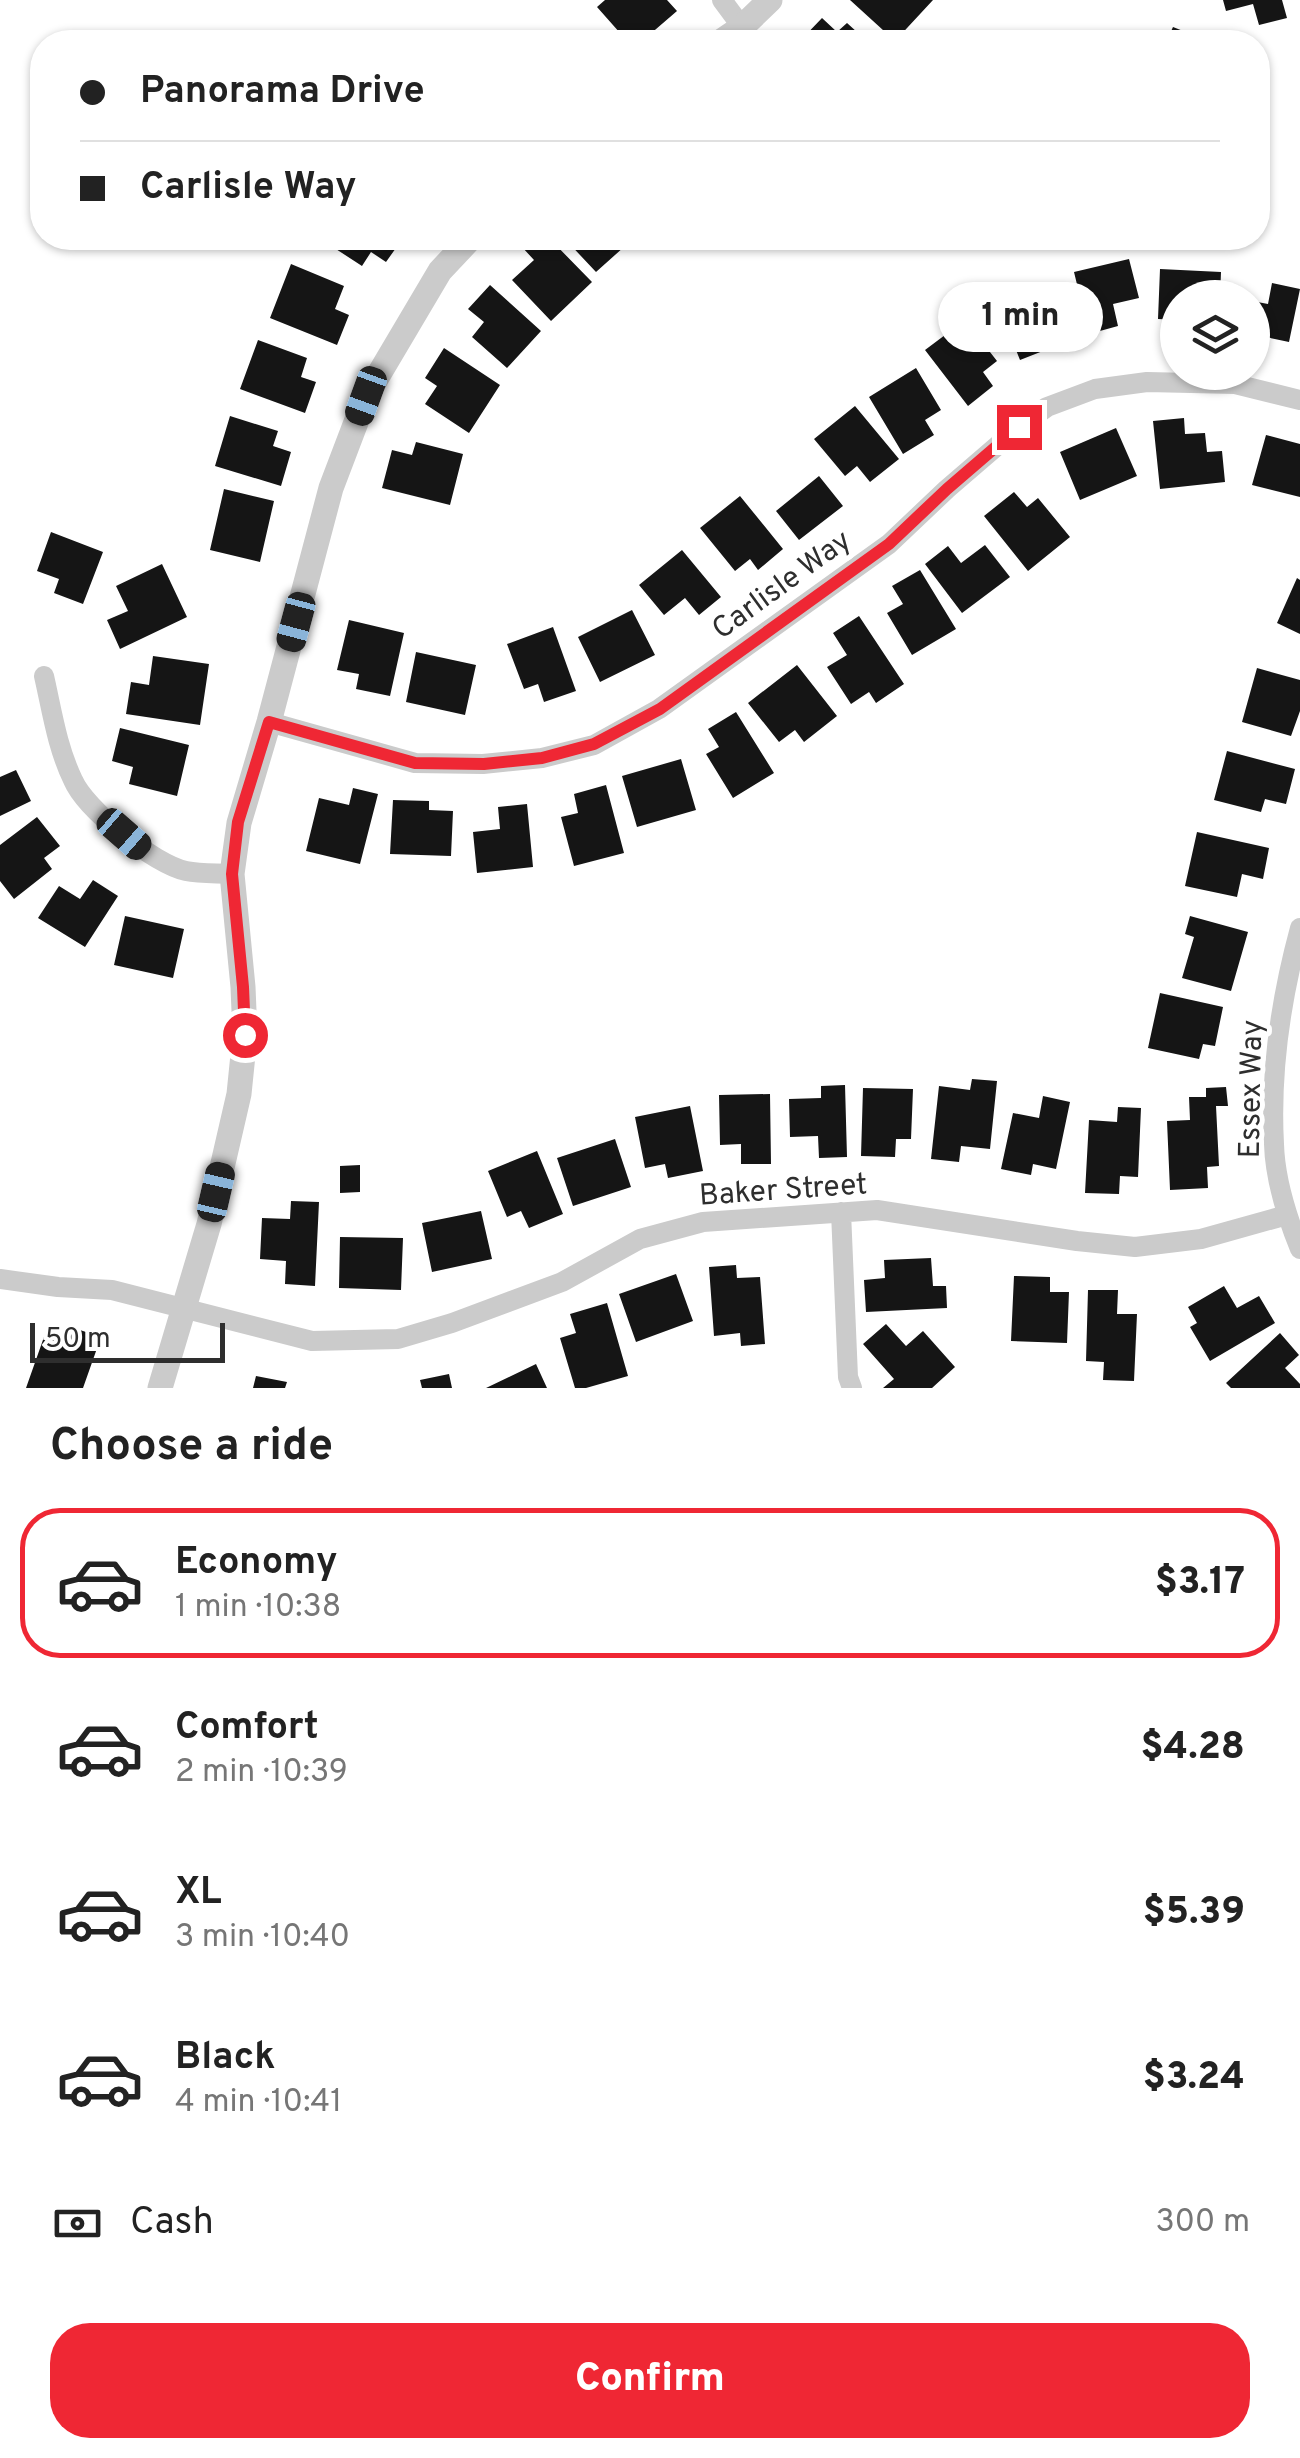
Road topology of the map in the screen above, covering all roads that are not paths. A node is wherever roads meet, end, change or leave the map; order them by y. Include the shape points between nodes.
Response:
1 (722, 0) edge
2 (770, 0) edge
3 (742, 27) junction
4 (738, 30) edge
5 (459, 250) edge
6 (1300, 400) edge
7 (44, 676) dead end
8 (269, 722) junction
9 (232, 874) junction
10 (1300, 928) edge
11 (841, 1212) junction
12 (1287, 1215) junction
13 (1300, 1250) edge
14 (0, 1279) edge
15 (184, 1308) junction
16 (160, 1388) edge
17 (852, 1388) edge

1 - 3 street
2 - 3 street
3 - 4 street
5 - 8 street via 366,396 331,488
6 - 8 street, Carlisle Way via 1235,384 1148,382 1095,389 1047,407 889,544 660,709 594,744 542,758 415,763
7 - 9 street via 75,786 106,819 142,850 184,870
8 - 9 street via 238,822
9 - 15 street via 243,1055 209,1224
10 - 12 street, Essex Way via 1275,1061 1274,1147
11 - 12 street, Baker Street via 877,1210 1135,1247 1200,1239
11 - 15 street, Baker Street via 703,1222 640,1239 562,1282 398,1340 312,1341
11 - 17 street
12 - 13 street, Essex Way
14 - 15 street, Baker Street via 112,1290
15 - 16 street

